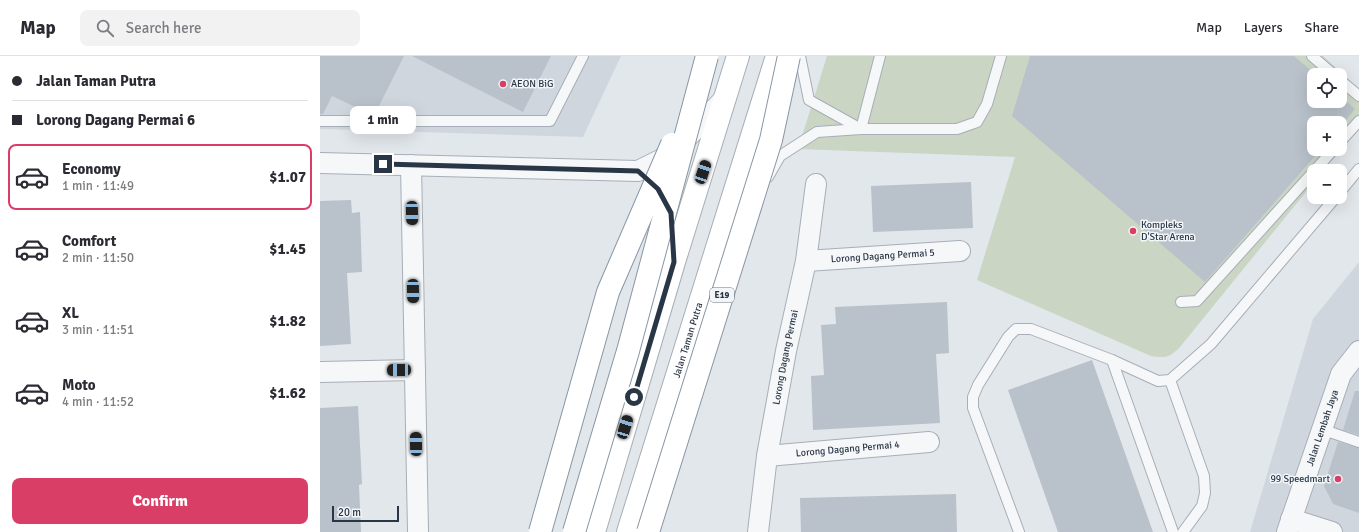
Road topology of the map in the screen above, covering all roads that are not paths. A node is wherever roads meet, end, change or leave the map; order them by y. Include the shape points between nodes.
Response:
1 (583, 56) edge
2 (738, 56) edge
3 (776, 56) edge
4 (789, 56) edge
5 (800, 56) edge
6 (880, 56) edge
7 (1001, 56) edge
8 (1312, 56) edge
9 (705, 63) edge
10 (1326, 68) edge
11 (1347, 86) edge
12 (1359, 96) edge
13 (726, 97) junction
14 (320, 121) edge
15 (1359, 121) edge
16 (861, 129) junction
17 (1347, 134) edge
18 (1328, 156) edge
19 (320, 163) edge
20 (411, 165) junction
21 (1359, 169) edge
22 (638, 171) junction
23 (816, 184) dead end
24 (1347, 184) edge
25 (1330, 204) edge
26 (960, 251) dead end
27 (674, 262) junction
28 (806, 262) junction
29 (1181, 302) dead end
30 (699, 305) junction
31 (1359, 351) edge
32 (1112, 360) junction
33 (415, 370) junction
34 (320, 372) edge
35 (1170, 380) junction
36 (1321, 429) junction
37 (929, 442) dead end
38 (1359, 442) edge
39 (767, 456) junction
40 (1289, 525) edge
41 (418, 532) edge
42 (540, 532) edge
43 (574, 532) edge
44 (594, 532) edge
45 (628, 532) edge
46 (648, 532) edge
47 (758, 532) edge
48 (1019, 532) edge
49 (1173, 532) edge
50 (1183, 532) edge
51 (1332, 532) edge

1 - 14 lane via 550,121
2 - 13 main road
3 - 30 main road, Jalan Taman Putra
4 - 46 main road, E19, bridge via 771,140
5 - 16 lane via 809,100
6 - 16 lane
7 - 16 lane via 987,104 977,122 957,129
8 - 10 lane
9 - 42 main road, bridge via 608,292
9 - 43 main road, bridge via 628,351
11 - 12 lane
13 - 22 street via 683,142 662,159
13 - 27 main road
15 - 17 lane
16 - 30 lane via 817,132 780,156
18 - 29 lane via 1197,301
19 - 20 street
20 - 22 street
20 - 33 street
21 - 24 lane
22 - 27 street via 658,189 671,213
23 - 28 street, Lorong Dagang Permai
25 - 35 lane via 1211,344
26 - 28 street, Lorong Dagang Permai 5
27 - 44 main road
28 - 39 street, Lorong Dagang Permai via 786,351
30 - 45 main road, Jalan Taman Putra
31 - 36 street, Jalan Lembah Jaya via 1340,374
32 - 35 lane via 1158,381
32 - 48 lane via 1031,329 1016,328 1008,336 978,385 973,397 973,408
32 - 49 lane
33 - 34 street
33 - 41 street
35 - 50 lane via 1204,476 1205,493 1202,506
36 - 38 lane
36 - 40 street, Jalan Lembah Jaya
37 - 39 street, Lorong Dagang Permai 4
39 - 47 street, Lorong Dagang Permai
40 - 51 street

